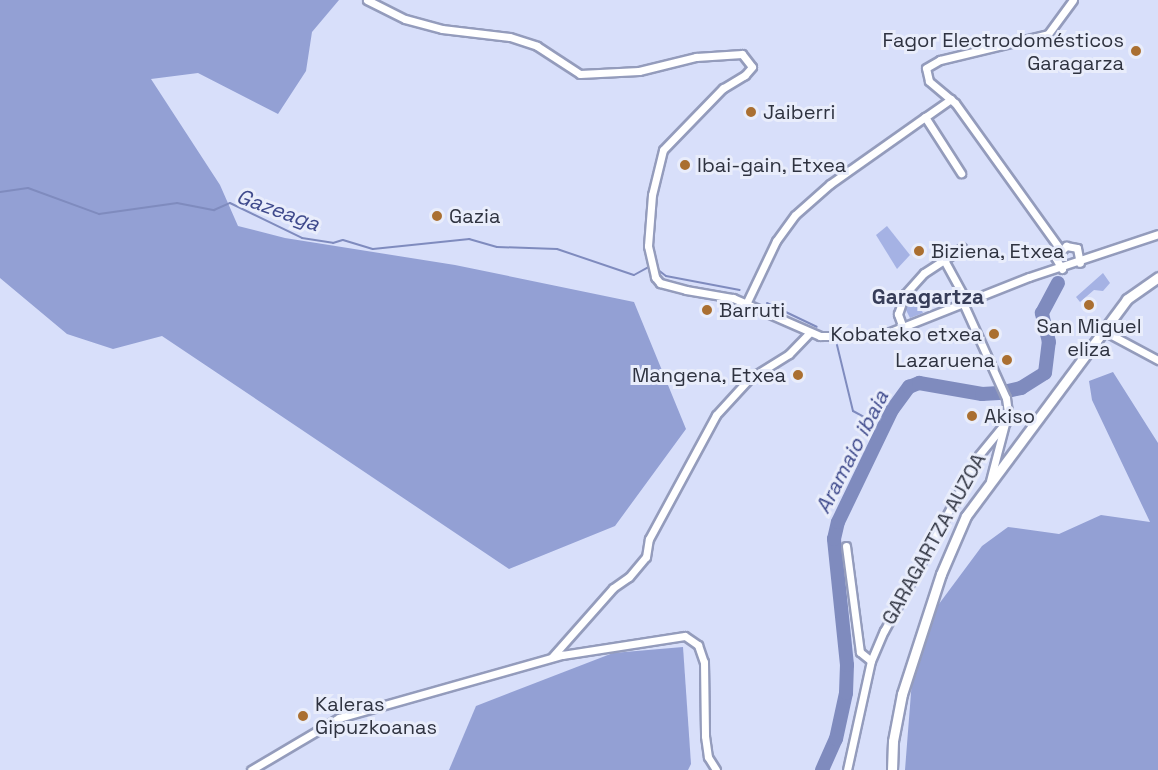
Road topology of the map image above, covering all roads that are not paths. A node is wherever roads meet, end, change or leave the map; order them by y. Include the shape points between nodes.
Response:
1 (367, 0) edge
2 (1073, 0) edge
3 (951, 99) junction
4 (925, 117) junction
5 (961, 173) dead end
6 (1158, 234) edge
7 (962, 248) dead end
8 (1060, 249) junction
9 (944, 260) junction
10 (1080, 263) junction
11 (1062, 269) junction
12 (1158, 277) edge
13 (966, 303) junction
14 (746, 304) junction
15 (903, 328) junction
16 (1102, 330) junction
17 (809, 333) junction
18 (1158, 360) edge
19 (1006, 422) junction
20 (990, 481) junction
21 (846, 546) dead end
22 (550, 659) junction
23 (870, 661) junction
24 (251, 770) edge
25 (716, 770) edge
26 (847, 770) edge
27 (892, 770) edge

1 - 14 street via 405,19 510,37 537,46 580,74 639,71 715,54 742,54 752,68 723,88 663,150 652,195 648,246 660,283
2 - 3 street via 1055,28 1043,36 930,63 926,68 929,81
3 - 4 street
3 - 8 street
4 - 5 street
4 - 14 street via 830,184 794,216 776,241
6 - 10 street
7 - 9 street
8 - 10 street via 1074,246 1081,256
8 - 11 street via 1055,260
9 - 13 street
9 - 15 street via 924,273 906,294 898,314
10 - 11 street
11 - 13 street
12 - 16 main road via 1127,299
13 - 15 street
13 - 19 street via 1006,398
14 - 17 street
15 - 17 street via 880,336 851,338
16 - 18 street
16 - 20 main road
17 - 22 street via 789,354 749,379 717,415 649,539 646,557
19 - 20 street
19 - 23 street, GARAGARTZA AUZOA via 979,455
20 - 27 main road via 963,524 938,585 902,694
21 - 23 street, GARAGARTZA AUZOA via 860,652
22 - 24 street via 339,718
22 - 25 street via 660,637 685,636 698,645 704,662 705,736 708,757
23 - 26 street, GARAGARTZA AUZOA

